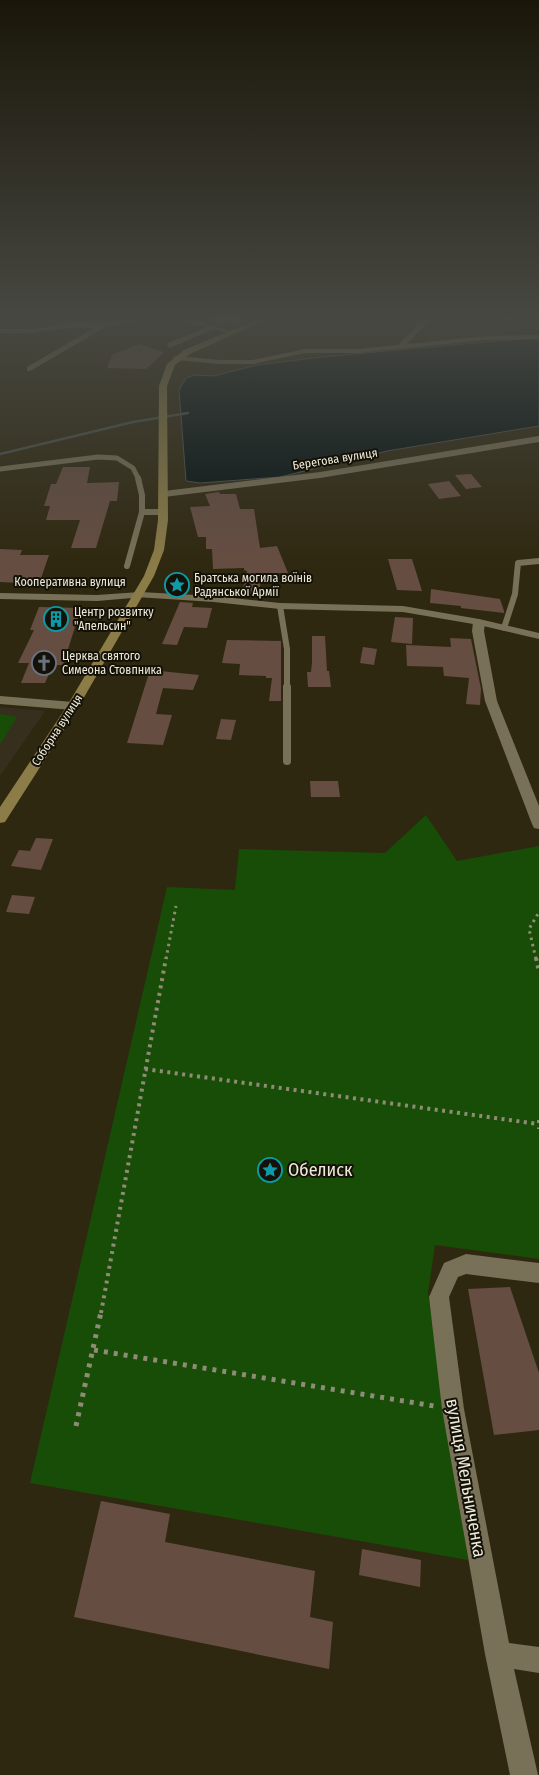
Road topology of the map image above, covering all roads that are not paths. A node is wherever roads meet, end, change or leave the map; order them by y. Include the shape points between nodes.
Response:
1 (162, 403) edge
2 (539, 439) edge
3 (0, 469) edge
4 (164, 494) junction
5 (142, 512) junction
6 (164, 512) junction
7 (539, 561) edge
8 (127, 566) dead end
9 (140, 595) junction
10 (0, 596) edge
11 (280, 606) junction
12 (479, 622) junction
13 (504, 628) junction
14 (539, 636) edge
15 (0, 700) edge
16 (73, 706) junction
17 (287, 761) dead end
18 (0, 818) edge
19 (539, 824) edge
20 (539, 1273) edge
21 (498, 1654) junction
22 (539, 1660) edge
23 (524, 1775) edge

1 - 4 main road, Соборна вулиця
2 - 4 street, Берегова вулиця via 320,476
3 - 5 lane via 98,457 116,458 133,468 138,476
4 - 6 main road, Соборна вулиця
5 - 6 lane
5 - 8 lane
6 - 9 main road, Соборна вулиця via 158,550
7 - 13 lane via 518,563 515,594
9 - 10 street, Кооперативна вулиця via 97,598
9 - 11 street, Кооперативна вулиця
9 - 16 main road, Соборна вулиця
11 - 12 street, Кооперативна вулиця via 403,609
11 - 17 lane via 288,649
12 - 13 street, Кооперативна вулиця
12 - 19 street via 491,701
13 - 14 street, Кооперативна вулиця
15 - 16 street
16 - 18 main road, Соборна вулиця
20 - 21 street, вулиця Мельниченка via 466,1264 451,1270 439,1297 453,1409
21 - 22 street
21 - 23 street, вулиця Мельниченка

